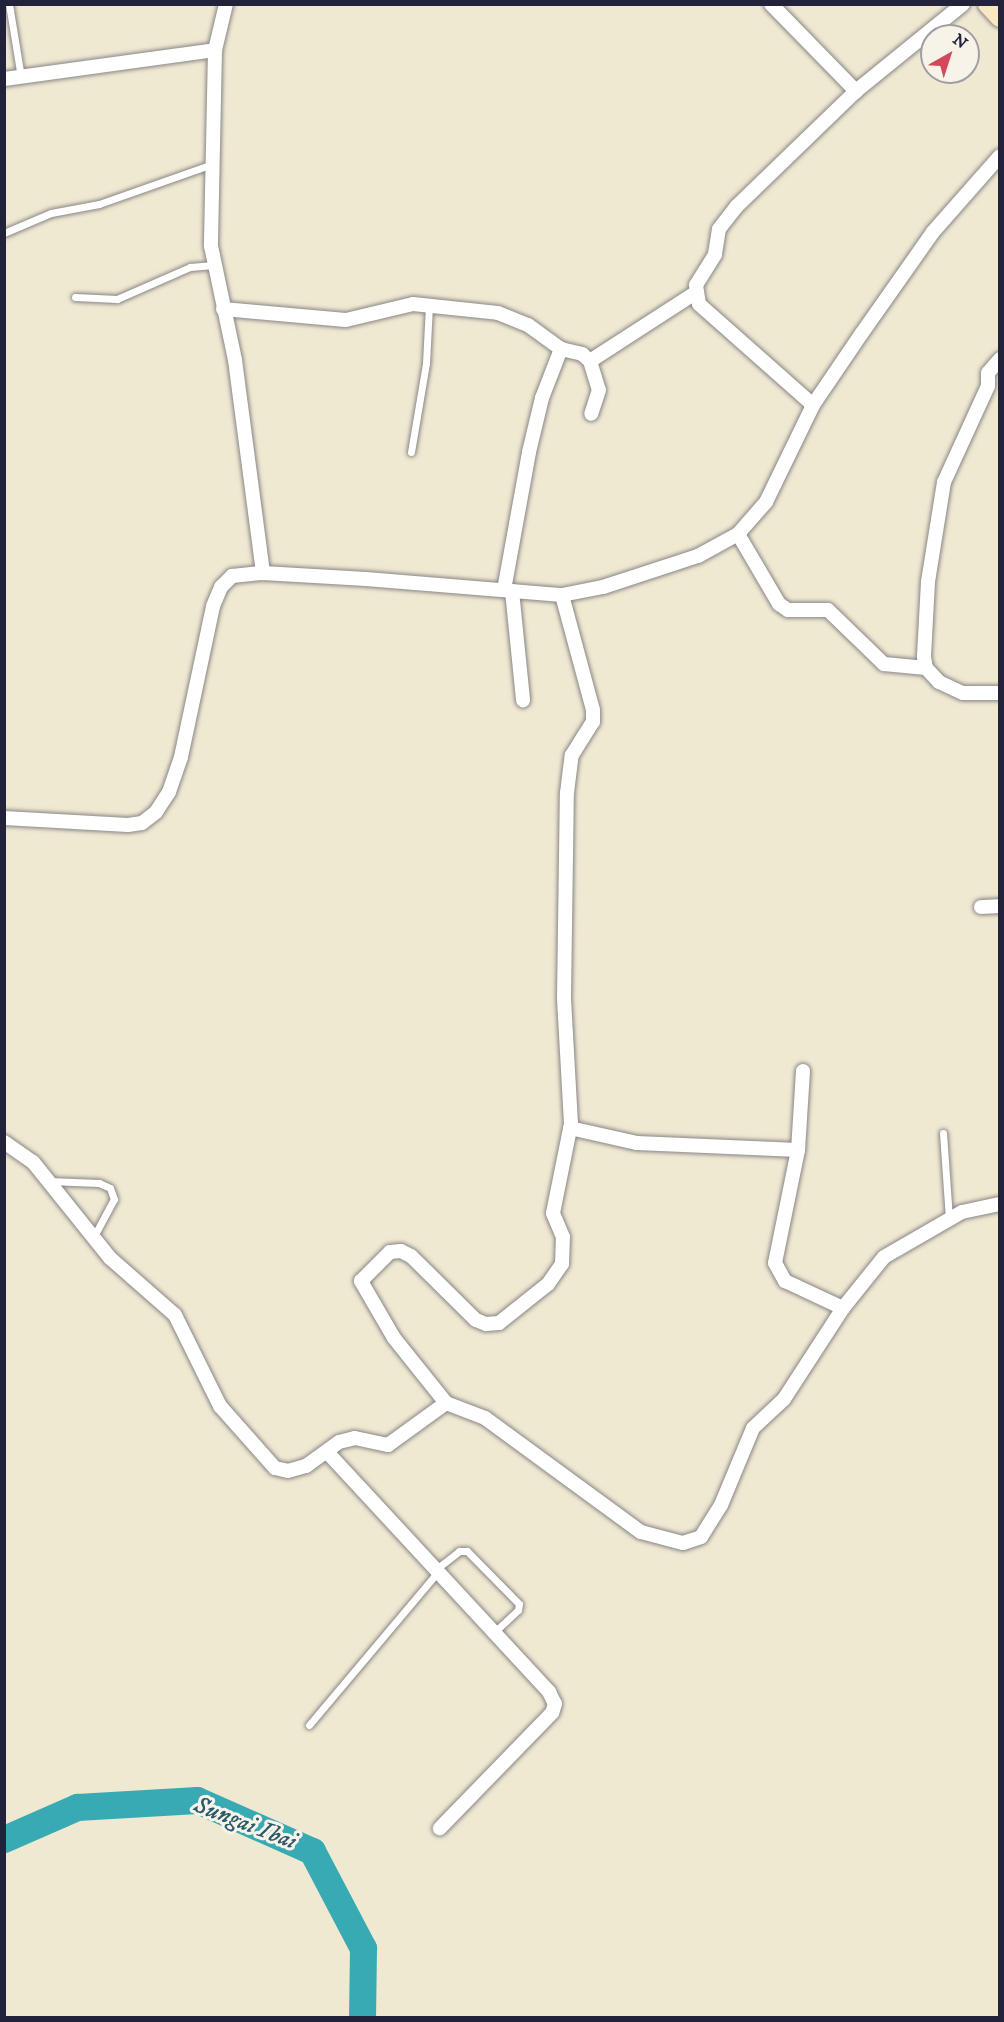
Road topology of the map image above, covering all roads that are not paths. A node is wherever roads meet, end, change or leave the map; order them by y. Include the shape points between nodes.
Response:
1 (9, 4) edge
2 (226, 4) edge
3 (771, 4) edge
4 (963, 4) edge
5 (988, 4) edge
6 (999, 17) edge
7 (215, 50) junction
8 (21, 76) junction
9 (4, 79) edge
10 (856, 91) junction
11 (999, 156) edge
12 (210, 165) junction
13 (4, 233) edge
14 (213, 265) junction
15 (695, 293) junction
16 (75, 297) dead end
17 (429, 305) junction
18 (223, 309) junction
19 (561, 349) junction
20 (999, 358) edge
21 (590, 361) junction
22 (813, 405) junction
23 (591, 414) dead end
24 (411, 452) dead end
25 (738, 534) junction
26 (263, 573) junction
27 (508, 591) junction
28 (562, 595) junction
29 (926, 668) junction
30 (999, 693) edge
31 (523, 700) dead end
32 (4, 818) edge
33 (999, 906) edge
34 (981, 907) dead end
35 (803, 1071) dead end
36 (570, 1128) junction
37 (944, 1133) dead end
38 (4, 1142) edge
39 (798, 1150) junction
40 (47, 1181) junction
41 (999, 1204) edge
42 (949, 1218) junction
43 (93, 1238) junction
44 (843, 1308) junction
45 (446, 1403) junction
46 (328, 1453) junction
47 (435, 1573) junction
48 (494, 1632) junction
49 (309, 1725) dead end
50 (440, 1828) dead end

1 - 8 lane
2 - 7 street
3 - 10 street
4 - 10 street
5 - 6 main road
7 - 8 street
7 - 12 street
8 - 9 street
10 - 15 street via 726,218 714,243 715,254
11 - 22 street via 933,232
12 - 13 lane via 99,204 51,213
12 - 14 street
14 - 16 lane via 190,267 117,299
14 - 18 street
15 - 21 street
15 - 22 street via 699,303
17 - 18 street via 392,308 364,319 346,320
17 - 19 street via 512,316
17 - 24 lane via 426,363
18 - 26 street via 235,360
19 - 21 street via 582,354
19 - 27 street via 542,398 529,452
20 - 29 street via 988,373 988,386 944,482 928,582
21 - 23 street via 598,390
22 - 25 street via 766,502
25 - 28 street via 698,556 603,587
25 - 29 street via 779,604 788,610 828,610 884,664
26 - 27 street
26 - 32 street via 232,576 220,587 181,757 169,792 156,812 142,823 128,825
27 - 28 street
27 - 31 street
28 - 36 street via 593,710 593,722 572,755 567,793 564,998
29 - 30 street via 939,682 963,693
33 - 34 street
35 - 39 street
36 - 39 street via 637,1143
36 - 45 street via 553,1213 563,1237 562,1264 548,1284 499,1323 476,1320 411,1256 401,1251 390,1252 361,1281 394,1338
37 - 42 lane
38 - 40 street via 33,1162
39 - 44 street via 779,1238 777,1272 785,1281
40 - 43 street
40 - 43 lane via 99,1183 110,1188 114,1199
41 - 42 street
42 - 44 street via 884,1257
43 - 46 street via 175,1315 220,1407 266,1461 288,1471
44 - 45 street via 784,1399 753,1428 721,1505 700,1537 683,1543 641,1532 486,1418
45 - 46 street via 388,1445 355,1438 339,1442
46 - 47 street
47 - 48 street
47 - 48 lane via 459,1551 467,1551 519,1604 518,1610
47 - 49 lane
48 - 50 street via 555,1704 552,1713

